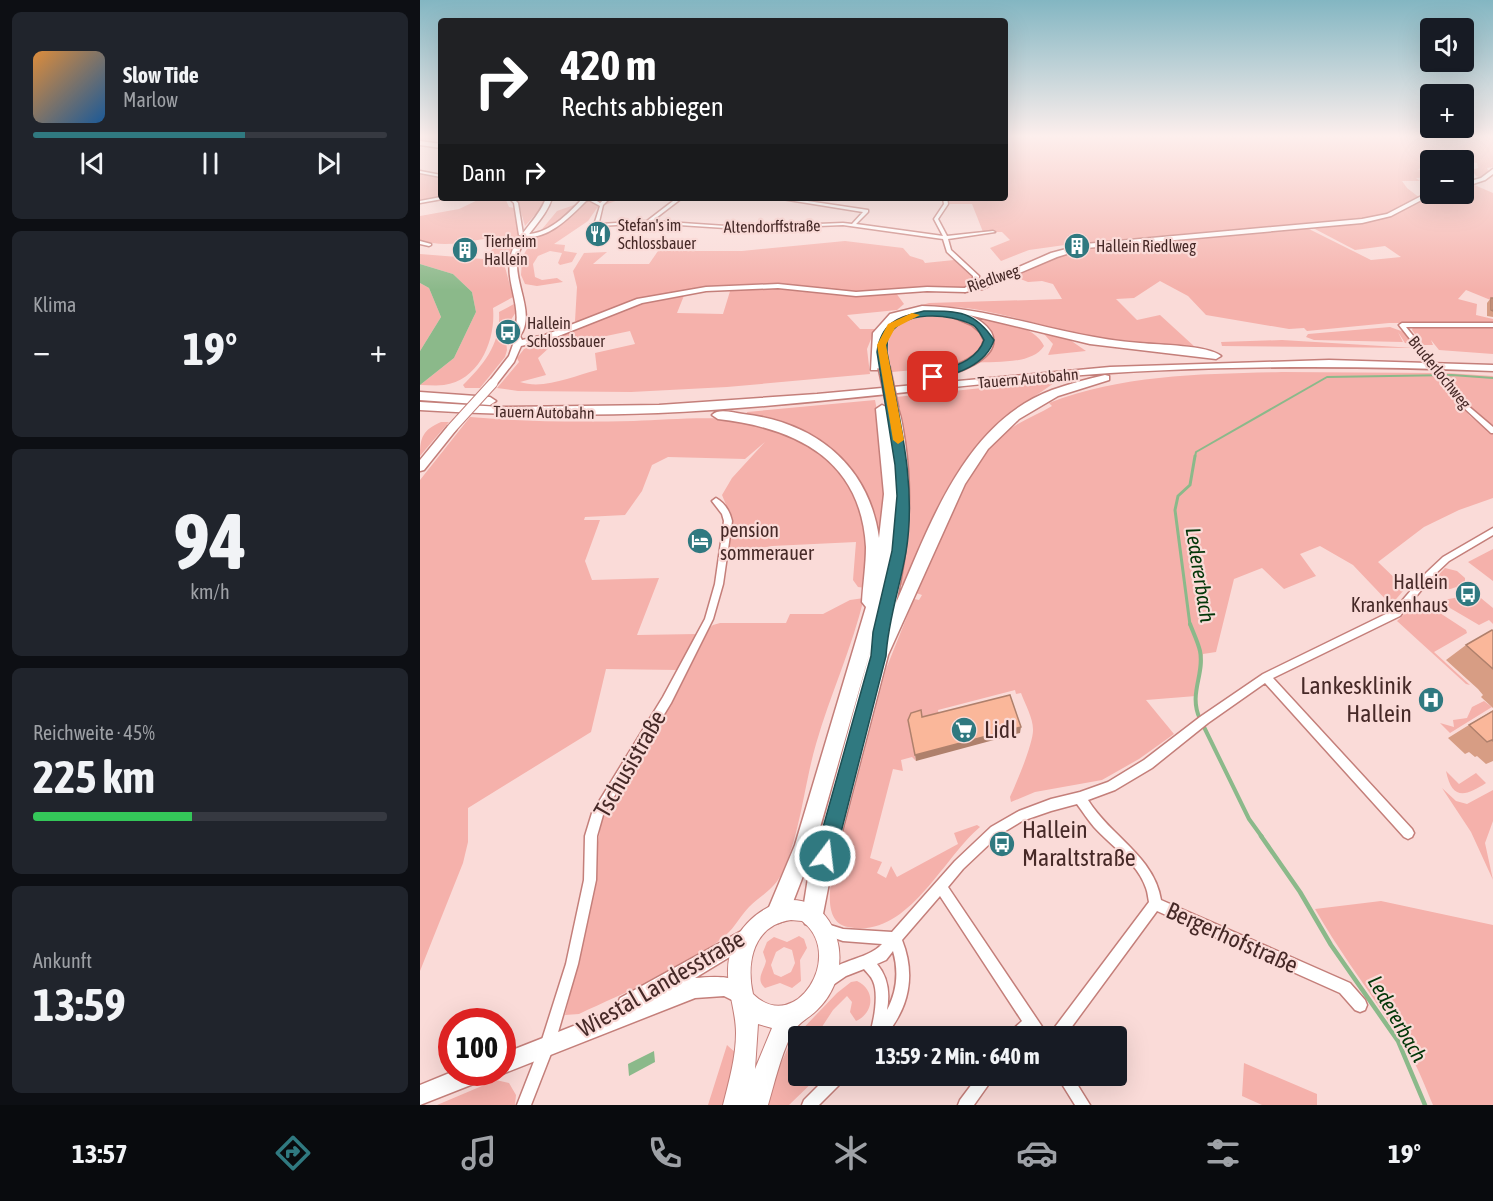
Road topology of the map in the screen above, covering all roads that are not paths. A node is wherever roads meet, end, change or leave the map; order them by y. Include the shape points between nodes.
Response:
1 (438, 199) edge
2 (1420, 199) edge
3 (514, 201) edge
4 (548, 201) edge
5 (582, 201) edge
6 (595, 201) edge
7 (605, 201) edge
8 (676, 201) edge
9 (798, 201) edge
10 (946, 201) edge
11 (420, 202) edge
12 (601, 205) junction
13 (648, 222) junction
14 (852, 225) junction
15 (993, 232) dead end
16 (525, 236) junction
17 (946, 238) junction
18 (420, 242) edge
19 (429, 245) dead end
20 (966, 290) junction
21 (1493, 325) edge
22 (518, 339) junction
23 (1216, 356) junction
24 (1493, 360) edge
25 (880, 367) junction
26 (1139, 368) junction
27 (1493, 369) edge
28 (933, 377) junction
29 (420, 396) edge
30 (420, 406) edge
31 (887, 409) junction
32 (661, 411) junction
33 (1493, 431) edge
34 (420, 467) edge
35 (716, 501) dead end
36 (1493, 531) edge
37 (869, 621) junction
38 (879, 656) junction
39 (1266, 677) junction
40 (1080, 798) junction
41 (1408, 833) dead end
42 (941, 887) junction
43 (1155, 904) junction
44 (777, 912) junction
45 (817, 922) junction
46 (753, 930) junction
47 (895, 939) junction
48 (867, 963) junction
49 (821, 989) junction
50 (744, 999) junction
51 (1360, 1005) dead end
52 (791, 1017) junction
53 (1030, 1022) junction
54 (878, 1026) edge
55 (887, 1026) edge
56 (1026, 1026) edge
57 (1033, 1026) edge
58 (1064, 1026) edge
59 (568, 1037) junction
60 (547, 1046) junction
61 (516, 1058) edge
62 (443, 1086) edge
63 (828, 1086) edge
64 (979, 1086) edge
65 (1071, 1086) edge
66 (420, 1095) edge
67 (524, 1105) edge
68 (735, 1105) edge
69 (756, 1105) edge
70 (809, 1105) edge
71 (965, 1105) edge
72 (1083, 1105) edge

1 - 11 street
2 - 20 street, Riedlweg via 1389,215 1362,221 1085,246
3 - 16 street via 521,235
4 - 16 street via 545,212
5 - 16 street via 541,234
6 - 12 street
7 - 12 street
8 - 13 street
9 - 14 street via 866,211
10 - 17 street via 936,219
12 - 13 street, Altendorffstraße via 598,225
13 - 14 street, Altendorffstraße via 741,228
14 - 17 street, Altendorffstraße
15 - 17 street, Altendorffstraße
16 - 22 street via 513,266 520,299 514,324
17 - 20 street via 949,251 976,276 976,284
18 - 19 street
20 - 22 street, Riedlweg via 927,288 856,294 778,286 706,289 640,301 548,337
21 - 33 street, Bruderlochweg, bridge via 1402,325 1465,406
22 - 34 street, bridge via 493,383
23 - 24 highway, Tauern Autobahn
23 - 25 highway via 1113,345 1052,333 981,312 936,308 905,313 883,325 873,342
23 - 28 highway, Tauern Autobahn via 1081,363
25 - 28 highway via 884,337 900,321 924,313 944,313 979,324 989,340 985,351 972,362
25 - 31 highway
26 - 27 highway, Tauern Autobahn via 1339,363
26 - 32 highway, Tauern Autobahn via 797,402
26 - 38 highway via 1046,396 1020,410 996,431 972,462 942,516
28 - 29 highway, Tauern Autobahn via 665,401 530,402
30 - 32 highway, Tauern Autobahn via 559,413
31 - 37 highway via 891,494 882,582
31 - 38 highway via 902,465 902,527 880,632
32 - 37 highway via 743,417 781,426 815,441 838,460 856,485 869,523 873,545
35 - 60 street, Tschusistraße via 728,521 710,619 667,700 598,813 591,836 590,880 572,964
36 - 39 street via 1446,559 1397,614
37 - 44 highway via 808,834
38 - 45 highway via 819,878
39 - 40 street via 1148,764 1111,786
39 - 41 street
40 - 42 street via 1040,809 995,831
40 - 43 street, Bergerhofstraße via 1095,822 1124,848 1149,879
42 - 47 street
42 - 53 street
43 - 51 street, Bergerhofstraße via 1345,988
43 - 58 street
44 - 45 main road via 799,909
44 - 46 main road
45 - 47 street via 843,935
45 - 49 main road via 831,949
46 - 50 main road via 738,958
46 - 59 street, Wiestal Landesstraße via 701,965
47 - 48 street via 881,955
47 - 55 street via 901,952 903,987
48 - 49 street via 842,970
48 - 54 street via 884,990
49 - 52 main road
50 - 52 main road via 755,1013 768,1018
50 - 59 street, Wiestal Landesstraße via 726,986 695,988
50 - 68 main road via 747,1048
52 - 69 main road via 776,1043
53 - 56 street
53 - 57 street
59 - 60 street, Wiestal Landesstraße
60 - 61 street, Wiestal Landesstraße
60 - 67 street, Tschusistraße
62 - 66 street
63 - 70 street
64 - 71 street
65 - 72 street

